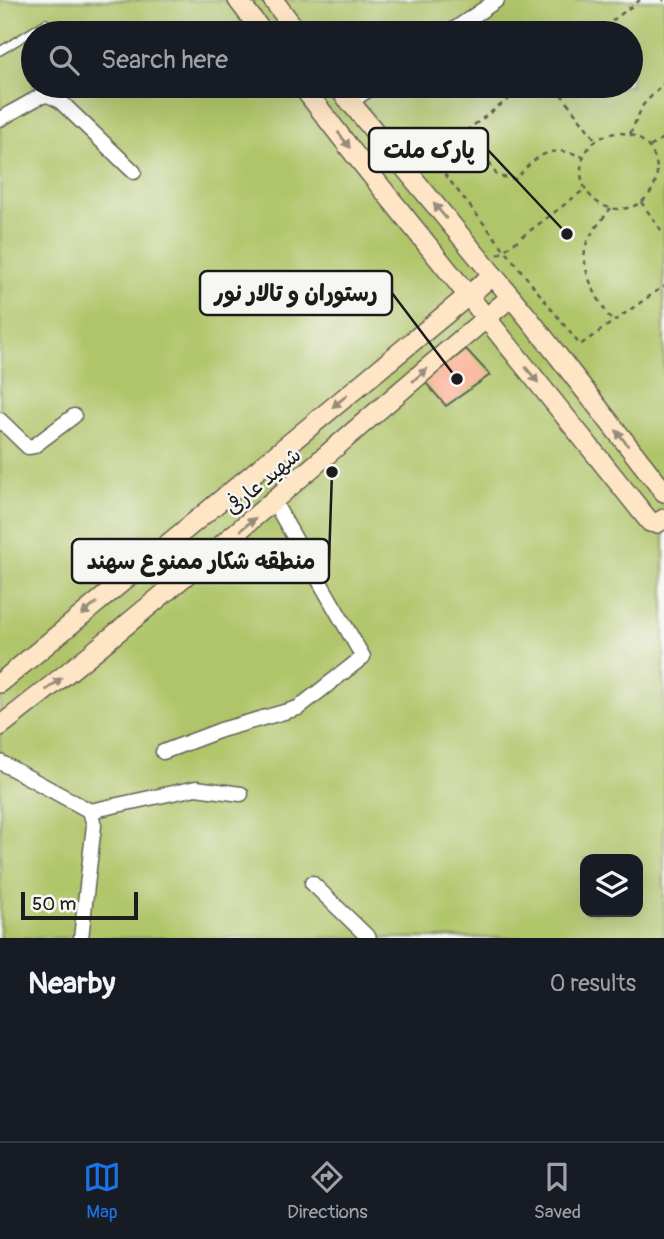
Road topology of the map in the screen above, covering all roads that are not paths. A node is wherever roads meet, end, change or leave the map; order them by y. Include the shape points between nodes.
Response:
1 (238, 0) edge
2 (497, 0) edge
3 (278, 2) edge
4 (254, 21) edge
5 (290, 21) edge
6 (466, 21) edge
7 (21, 38) edge
8 (0, 51) edge
9 (37, 98) edge
10 (55, 98) edge
11 (311, 98) edge
12 (346, 98) edge
13 (355, 98) edge
14 (349, 102) junction
15 (0, 119) edge
16 (134, 172) dead end
17 (470, 248) junction
18 (444, 266) junction
19 (493, 275) junction
20 (468, 294) junction
21 (511, 297) junction
22 (486, 318) junction
23 (530, 320) junction
24 (506, 343) junction
25 (74, 416) dead end
26 (0, 420) edge
27 (664, 492) edge
28 (274, 502) junction
29 (664, 519) edge
30 (0, 683) edge
31 (0, 726) edge
32 (163, 752) dead end
33 (0, 762) edge
34 (241, 794) dead end
35 (90, 811) junction
36 (312, 883) dead end
37 (81, 938) edge
38 (369, 938) edge

1 - 4 street
2 - 6 street
3 - 5 street
7 - 8 lane
9 - 15 street
10 - 16 street
11 -> 18 street
12 - 14 street
13 - 14 street
17 -> 14 street
17 - 18 street via 473,257 468,269
17 - 19 street
18 - 20 street
19 - 20 street, شهید عارفی
19 - 21 street
20 - 22 street
20 -> 30 street, شهید عارفی
21 - 22 street, شهید عارفی
21 - 23 street
22 - 24 street
28 -> 22 street, شهید عارفی
23 - 24 street via 515,318 507,325
27 -> 23 street
24 -> 29 street via 650,522
25 - 26 street via 28,447
31 -> 28 street, شهید عارفی
28 - 32 street via 363,657 298,708
33 - 35 street
34 - 35 street via 196,788
35 - 37 street via 94,825
36 - 38 street

